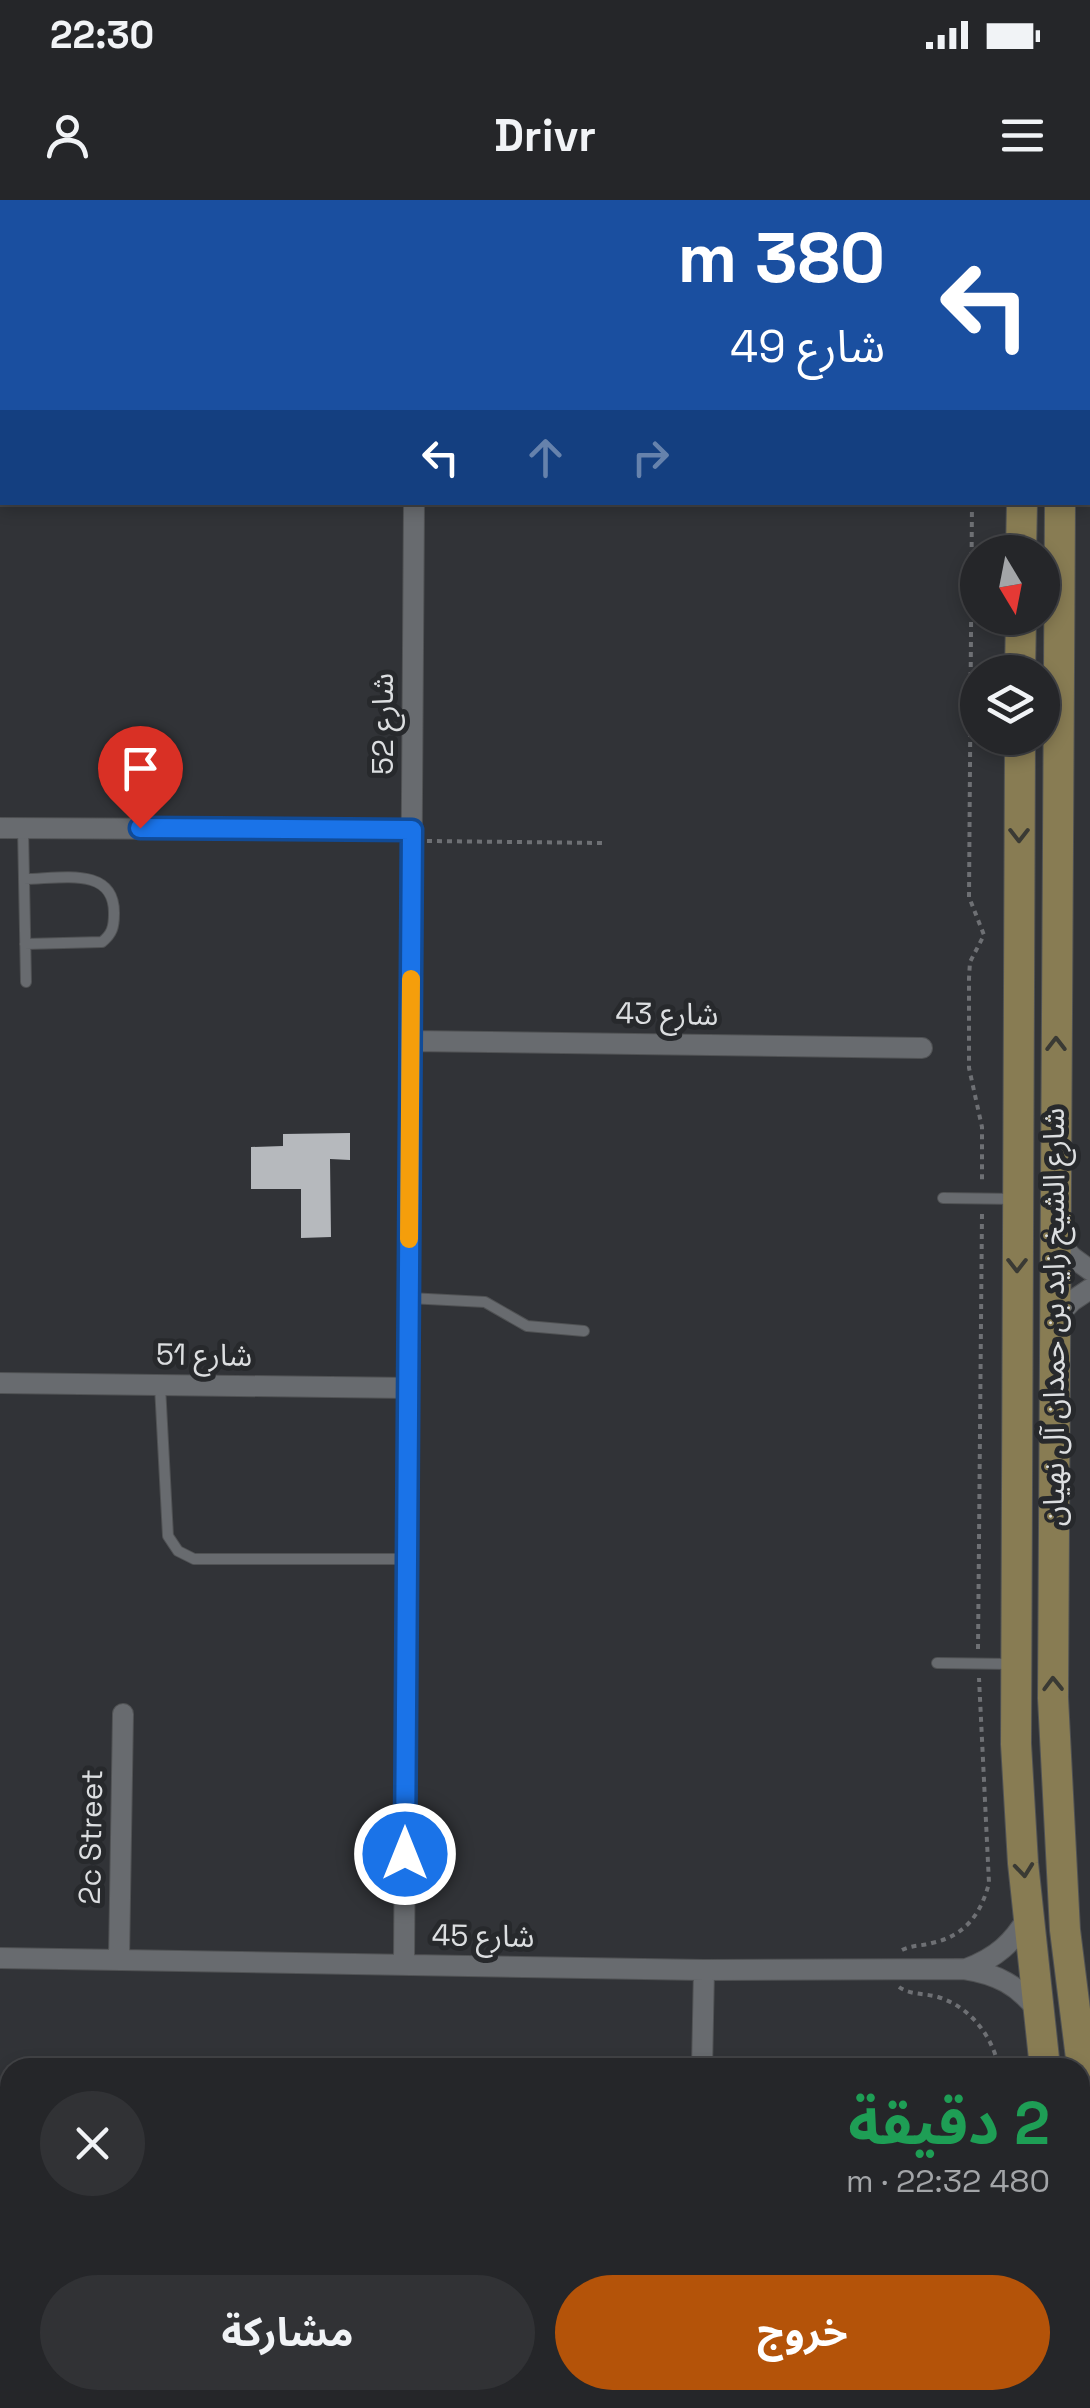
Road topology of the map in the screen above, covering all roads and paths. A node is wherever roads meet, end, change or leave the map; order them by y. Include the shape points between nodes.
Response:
1 (414, 505) edge
2 (972, 505) edge
3 (1022, 505) edge
4 (1060, 505) edge
5 (1021, 535) edge
6 (1020, 755) edge
7 (0, 828) edge
8 (23, 828) junction
9 (412, 836) junction
10 (602, 843) dead end
11 (24, 879) junction
12 (25, 944) junction
13 (26, 982) dead end
14 (410, 1041) junction
15 (922, 1048) dead end
16 (943, 1198) dead end
17 (982, 1198) junction
18 (1017, 1199) junction
19 (1055, 1237) junction
20 (1090, 1270) edge
21 (1090, 1290) edge
22 (409, 1298) junction
23 (1054, 1320) junction
24 (584, 1331) dead end
25 (0, 1383) edge
26 (160, 1385) junction
27 (408, 1388) junction
28 (407, 1559) junction
29 (1017, 1618) junction
30 (937, 1663) dead end
31 (978, 1664) junction
32 (1016, 1664) junction
33 (123, 1714) dead end
34 (1056, 1759) junction
35 (1018, 1802) junction
36 (1029, 1916) junction
37 (1066, 1930) junction
38 (0, 1958) edge
39 (119, 1960) junction
40 (404, 1965) junction
41 (896, 1969) junction
42 (964, 1969) junction
43 (704, 1970) junction
44 (1039, 2012) junction
45 (702, 2058) edge
46 (995, 2058) edge
47 (1044, 2058) edge
48 (1081, 2058) edge

1 - 9 street, شارع 52
2 - 17 path via 969,898 984,934 969,969 968,1056 982,1127
3 - 5 main road
19 -> 4 main road, شارع الشيخ زايد بن حمدان آل نهيان
6 -> 18 main road, شارع الشيخ زايد بن حمدان آل نهيان
7 - 8 street
8 - 9 street
8 - 11 lane
9 - 10 path
9 - 14 street, شارع 52
11 - 12 lane
11 - 12 lane via 99,881 111,890 114,906 114,927 102,942
12 - 13 lane
14 - 15 street, شارع 43
14 - 22 street, شارع 52
16 - 17 lane
17 - 18 lane
17 - 31 path
18 -> 29 main road, شارع الشيخ زايد بن حمدان آل نهيان
19 - 20 street
19 - 23 main road, شارع الشيخ زايد بن حمدان آل نهيان
21 - 23 street
22 - 24 lane via 486,1302 527,1326
22 - 27 street, شارع 52
34 -> 23 main road, شارع الشيخ زايد بن حمدان آل نهيان
25 - 26 street, شارع 51
26 - 27 street, شارع 51
26 - 28 lane via 168,1536 178,1551 194,1559
27 - 28 street, شارع 52
28 - 40 street, شارع 52
29 - 32 main road, شارع الشيخ زايد بن حمدان آل نهيان
29 - 34 main road via 1028,1664 1033,1750
30 - 31 lane
31 - 32 lane
31 - 41 path via 989,1883 962,1931 907,1947
32 - 35 main road, شارع الشيخ زايد بن حمدان آل نهيان
33 - 39 street, 2c Street
34 - 37 main road, شارع الشيخ زايد بن حمدان آل نهيان
35 -> 36 main road, شارع الشيخ زايد بن حمدان آل نهيان
35 - 37 main road via 1029,1798 1043,1808
36 - 42 street, شارع 45 via 1003,1950
36 - 44 main road, شارع الشيخ زايد بن حمدان آل نهيان
37 - 48 main road, شارع الشيخ زايد بن حمدان آل نهيان
38 - 39 street, شارع 45
39 - 40 street, شارع 45
40 - 43 street, شارع 45
41 - 42 street, شارع 45
41 - 43 street, شارع 45
41 - 46 path via 904,1991 966,2012
42 - 44 street, شارع 45 via 1007,1981
43 - 45 street
44 - 47 main road, شارع الشيخ زايد بن حمدان آل نهيان

